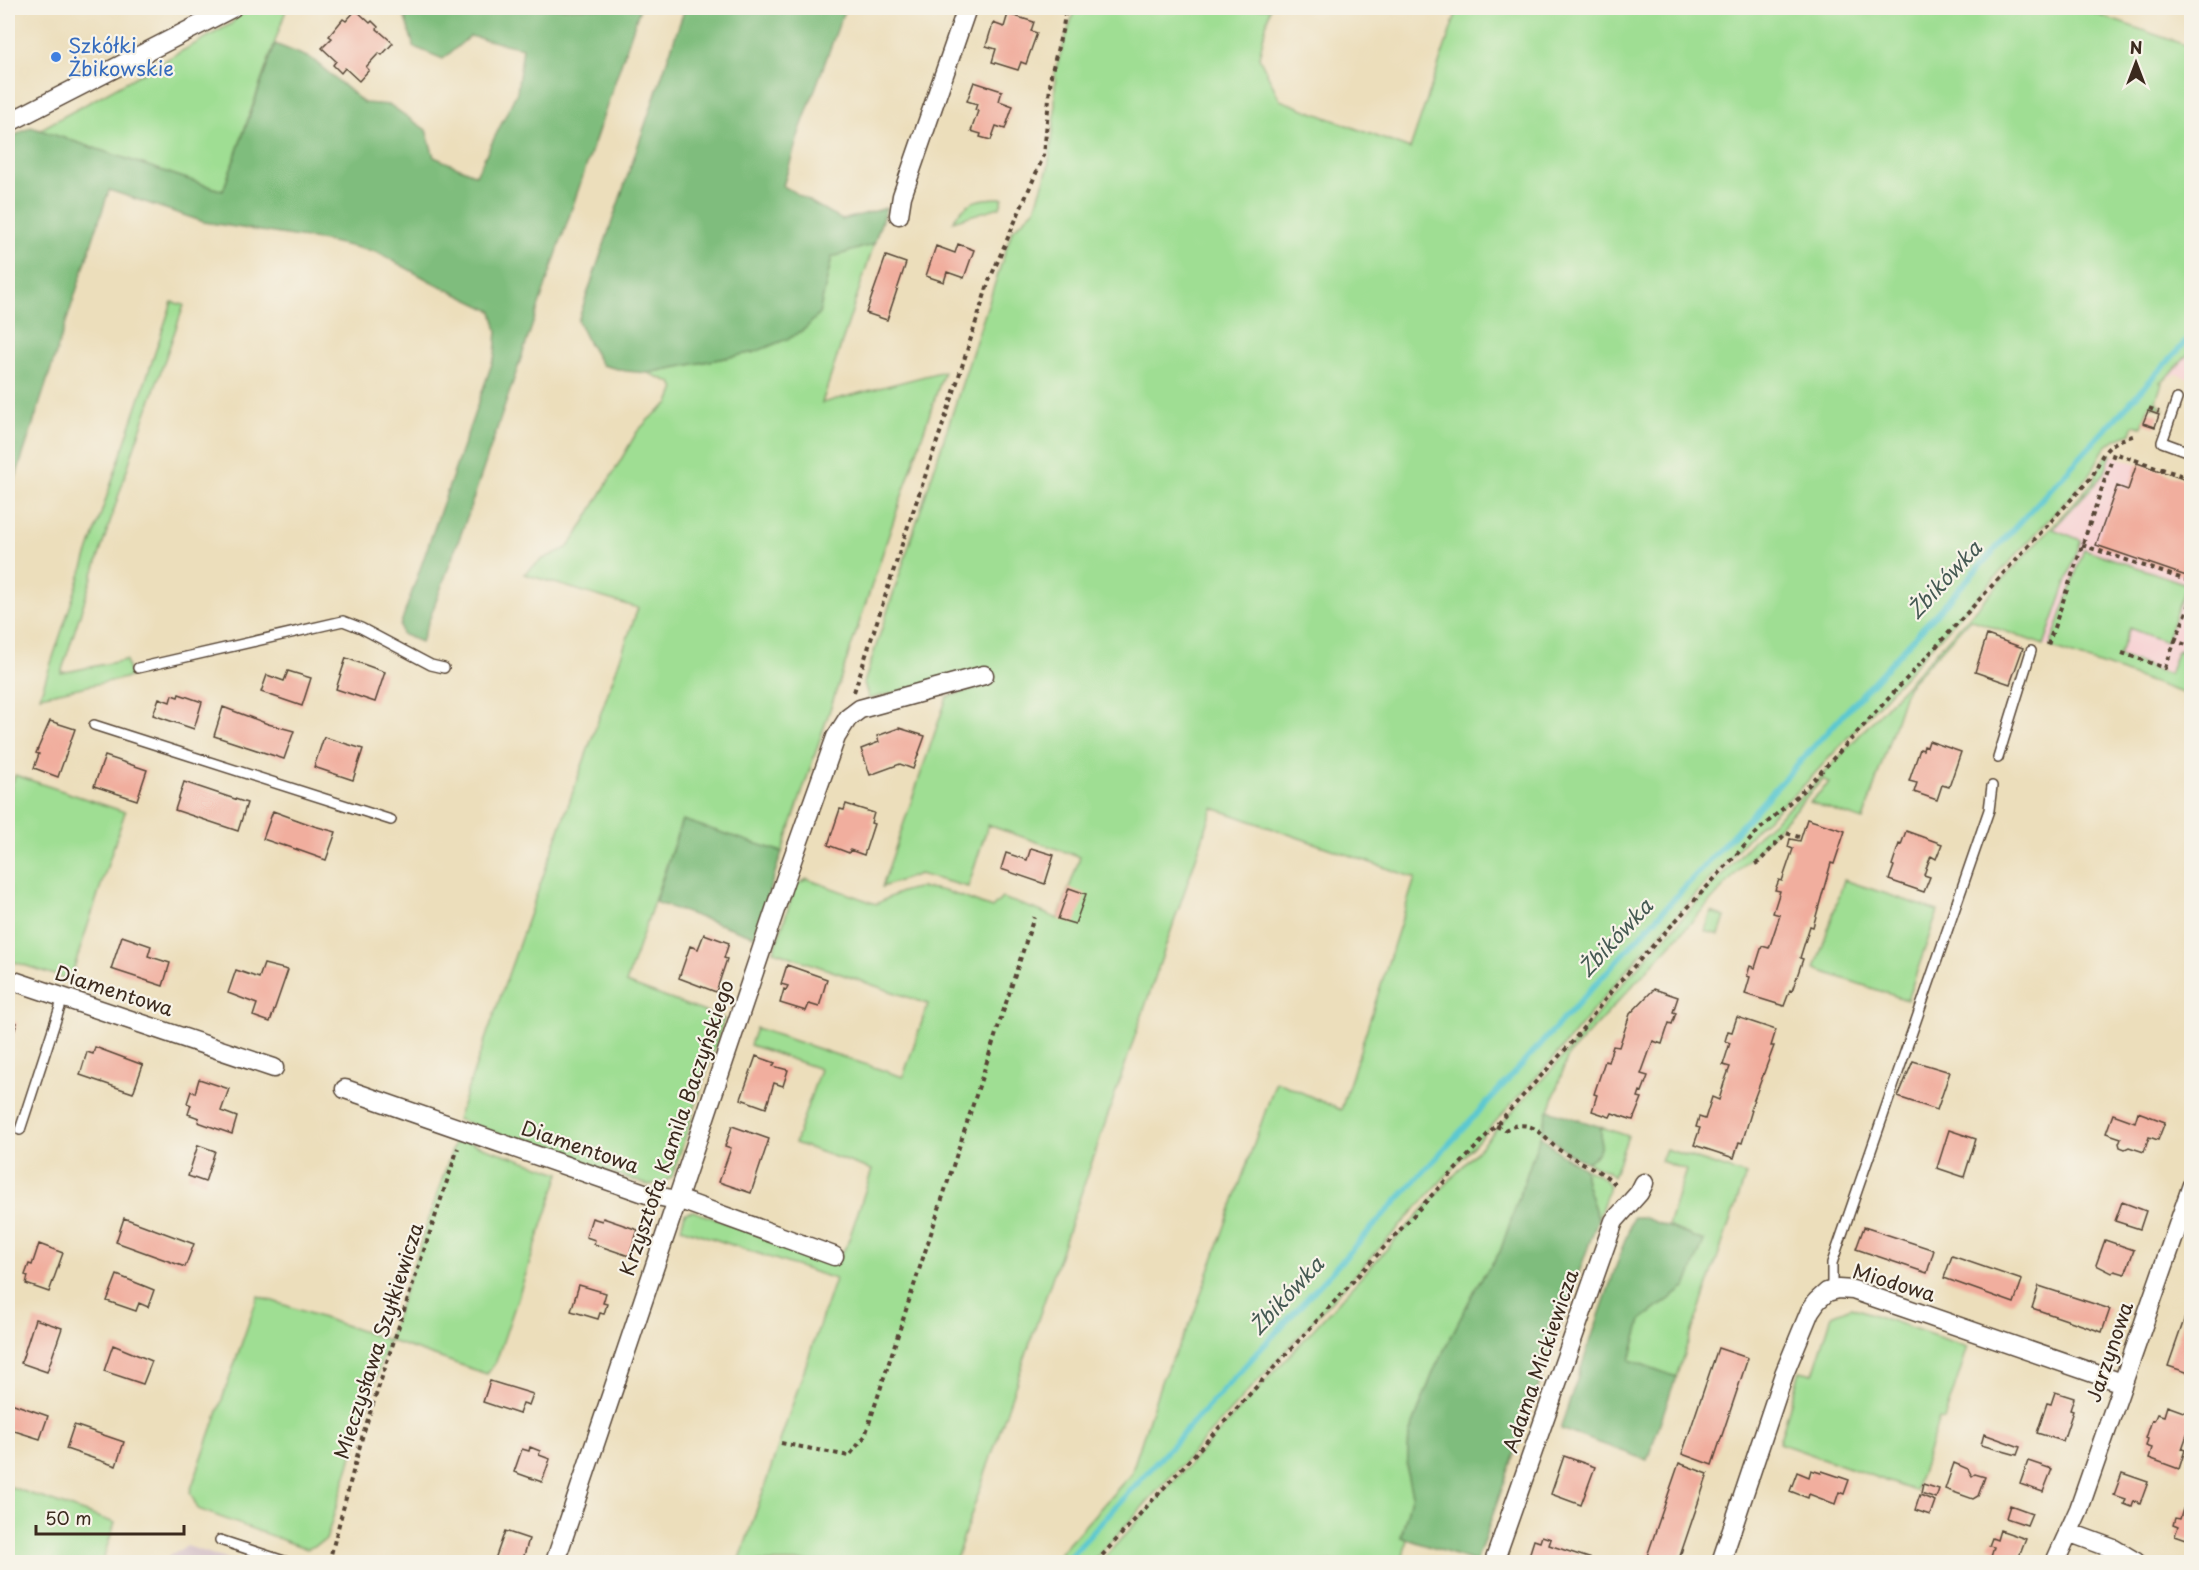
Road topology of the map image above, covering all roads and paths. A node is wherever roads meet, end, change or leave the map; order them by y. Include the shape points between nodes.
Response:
1 (232, 8) edge
2 (967, 8) edge
3 (1066, 8) edge
4 (8, 123) edge
5 (899, 215) dead end
6 (2177, 399) dead end
7 (2136, 435) dead end
8 (2192, 453) edge
9 (2192, 479) edge
10 (2082, 545) junction
11 (2192, 582) edge
12 (2192, 599) edge
13 (2175, 641) junction
14 (2048, 645) dead end
15 (2192, 647) edge
16 (2031, 651) dead end
17 (2122, 653) dead end
18 (138, 668) dead end
19 (444, 668) dead end
20 (984, 675) dead end
21 (853, 713) junction
22 (94, 725) dead end
23 (1998, 758) dead end
24 (1992, 786) dead end
25 (391, 820) dead end
26 (1799, 837) dead end
27 (1755, 864) dead end
28 (1034, 918) dead end
29 (8, 979) edge
30 (63, 998) junction
31 (274, 1068) dead end
32 (345, 1089) dead end
33 (1496, 1126) junction
34 (20, 1130) dead end
35 (464, 1130) junction
36 (1644, 1182) dead end
37 (1615, 1184) dead end
38 (2192, 1185) edge
39 (676, 1200) junction
40 (834, 1256) dead end
41 (1832, 1291) junction
42 (2122, 1383) junction
43 (781, 1443) dead end
44 (2068, 1532) junction
45 (220, 1540) dead end
46 (286, 1563) edge
47 (329, 1563) edge
48 (555, 1563) edge
49 (1096, 1563) edge
50 (1494, 1563) edge
51 (1721, 1563) edge
52 (2055, 1563) edge
53 (2136, 1563) edge

1 - 4 street
2 - 5 street via 902,196
3 - 21 path via 1051,75 1044,155 989,281 852,699
6 - 8 lane via 2162,442
7 - 33 path via 2110,445 2090,479 1808,786 1760,830 1622,979 1573,1041
9 - 10 path via 2114,453
10 - 11 path
10 - 14 path
12 - 13 path
13 - 15 path
13 - 17 path via 2165,668
16 - 23 lane
18 - 19 lane via 343,621
20 - 21 street
21 - 39 street, Krzysztofa Kamila Baczyńskiego via 832,748 784,880
22 - 25 lane
24 - 41 lane via 1989,810 1832,1263
26 - 27 path via 1786,833
28 - 43 path via 865,1436 849,1456
29 - 30 street, Diamentowa
30 - 31 street, Diamentowa
30 - 34 lane
32 - 35 street, Diamentowa
33 - 37 path via 1505,1130 1513,1125 1534,1128 1564,1153
33 - 49 path
35 - 39 street, Diamentowa via 646,1194
35 - 47 path, Mieczysława Szyłkiewicza via 363,1434
36 - 50 street, Adama Mickiewicza via 1614,1221
38 - 42 street, Jarzynowa
39 - 40 street, Diamentowa
39 - 48 street, Krzysztofa Kamila Baczyńskiego
41 - 42 street, Miodowa via 1852,1290
41 - 51 street, Miodowa via 1817,1300 1807,1317
42 - 44 street, Jarzynowa
44 - 52 street, Jarzynowa
44 - 53 street
45 - 46 lane

